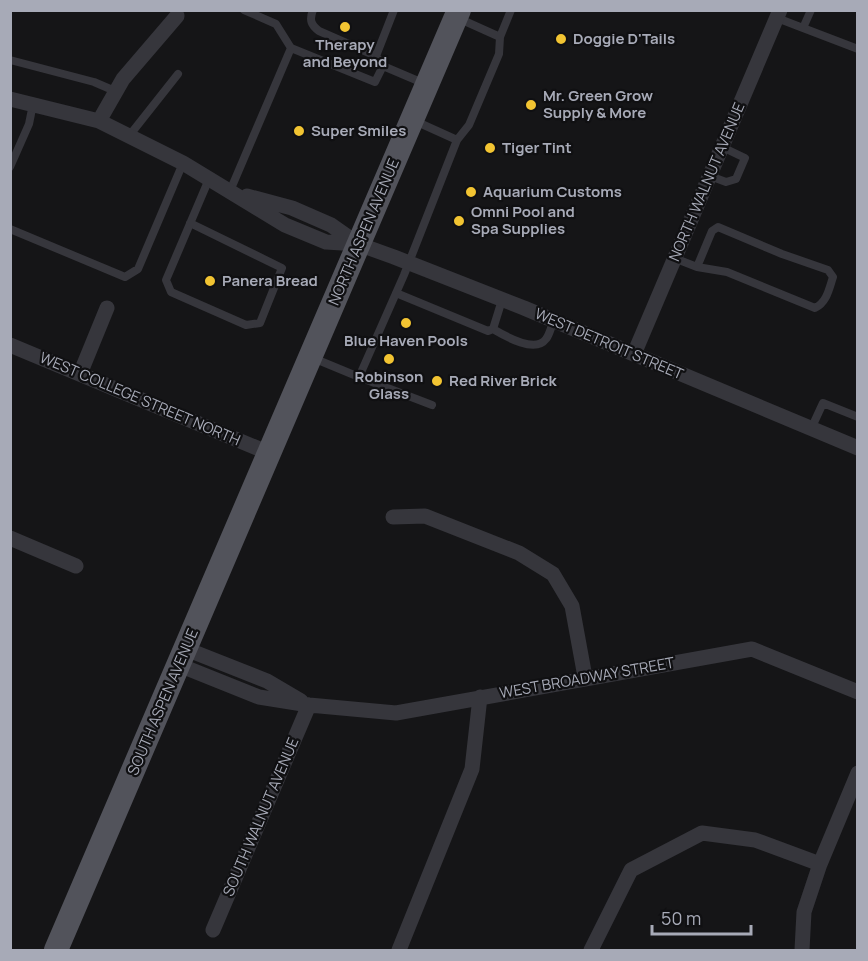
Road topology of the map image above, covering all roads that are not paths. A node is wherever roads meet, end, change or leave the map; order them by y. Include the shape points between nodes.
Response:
1 (244, 10) edge
2 (313, 10) edge
3 (394, 10) edge
4 (511, 10) edge
5 (811, 10) edge
6 (182, 14) edge
7 (263, 14) edge
8 (457, 14) edge
9 (779, 14) edge
10 (803, 28) junction
11 (500, 37) junction
12 (291, 48) junction
13 (858, 49) edge
14 (376, 56) junction
15 (10, 60) edge
16 (383, 66) junction
17 (178, 74) dead end
18 (427, 85) junction
19 (115, 90) junction
20 (10, 99) edge
21 (33, 104) junction
22 (412, 120) junction
23 (99, 121) junction
24 (129, 136) junction
25 (457, 140) junction
26 (722, 147) junction
27 (183, 163) junction
28 (10, 166) edge
29 (710, 176) junction
30 (209, 179) junction
31 (230, 191) junction
32 (190, 224) junction
33 (10, 229) edge
34 (358, 244) junction
35 (674, 258) junction
36 (408, 262) junction
37 (697, 267) junction
38 (396, 293) junction
39 (502, 300) junction
40 (107, 308) dead end
41 (554, 321) junction
42 (493, 329) junction
43 (10, 345) edge
44 (634, 354) junction
45 (310, 356) junction
46 (80, 374) junction
47 (359, 377) junction
48 (432, 405) dead end
49 (858, 417) edge
50 (811, 429) junction
51 (858, 448) edge
52 (269, 453) junction
53 (393, 518) dead end
54 (10, 538) edge
55 (76, 566) dead end
56 (182, 657) junction
57 (585, 678) junction
58 (858, 692) edge
59 (480, 697) junction
60 (309, 705) junction
61 (858, 773) edge
62 (820, 864) junction
63 (213, 930) dead end
64 (56, 951) edge
65 (399, 951) edge
66 (591, 951) edge
67 (801, 951) edge

1 - 7 lane
2 - 14 lane via 311,21 319,31
3 - 14 lane
4 - 11 lane
5 - 10 lane
6 - 19 street
7 - 12 lane via 280,28
8 - 11 lane
8 - 18 main road, NORTH ASPEN AVENUE
9 - 10 lane
9 - 26 street, NORTH WALNUT AVENUE
10 - 13 lane
11 - 25 lane via 499,54 469,125
12 - 16 lane via 375,82
12 - 31 lane
14 - 16 lane
15 - 19 lane
16 - 18 lane
17 - 24 lane
18 - 22 main road, NORTH ASPEN AVENUE
19 - 23 street
20 - 21 street, WEST DETROIT STREET
21 - 23 street, WEST DETROIT STREET
21 - 28 lane via 29,124
22 - 25 lane
22 - 34 main road, NORTH ASPEN AVENUE
23 - 24 street, WEST DETROIT STREET
24 - 27 street, WEST DETROIT STREET
25 - 36 lane
26 - 29 street, NORTH WALNUT AVENUE
26 - 29 lane via 745,158 736,179 726,182
27 - 30 street, WEST DETROIT STREET
27 - 33 lane via 138,269 125,277
29 - 35 street, NORTH WALNUT AVENUE
30 - 31 street, WEST DETROIT STREET
30 - 32 lane
31 - 34 street, WEST DETROIT STREET via 292,208 331,225
32 - 32 lane via 166,280 171,292 246,325 260,322 282,268
34 - 36 street, WEST DETROIT STREET
34 - 45 main road, NORTH ASPEN AVENUE
35 - 37 lane
35 - 44 street, NORTH WALNUT AVENUE
36 - 38 lane
36 - 39 street, WEST DETROIT STREET
37 - 37 lane via 727,272 815,308 826,297 833,277 828,270 718,227 712,231
38 - 42 lane via 488,331
38 - 47 lane
39 - 41 street, WEST DETROIT STREET
39 - 42 lane
40 - 46 street
41 - 42 lane via 546,340 536,345 518,342
41 - 44 street, WEST DETROIT STREET
43 - 46 street, WEST COLLEGE STREET NORTH
44 - 50 street, WEST DETROIT STREET
45 - 47 lane
45 - 52 main road, NORTH ASPEN AVENUE
46 - 52 street, WEST COLLEGE STREET NORTH
47 - 48 lane
49 - 50 lane via 823,403
50 - 51 street, WEST DETROIT STREET
52 - 56 main road, SOUTH ASPEN AVENUE
53 - 57 street via 425,516 519,553 553,574 572,606
54 - 55 street
56 - 60 street, WEST BROADWAY STREET via 260,698
56 - 64 main road, SOUTH ASPEN AVENUE
57 - 58 street, WEST BROADWAY STREET via 752,649
57 - 59 street, WEST BROADWAY STREET
59 - 60 street, WEST BROADWAY STREET via 396,713
59 - 65 street via 472,770
60 - 63 street, SOUTH WALNUT AVENUE
61 - 62 street
62 - 66 street via 755,840 702,833 631,870
62 - 67 street via 804,912

